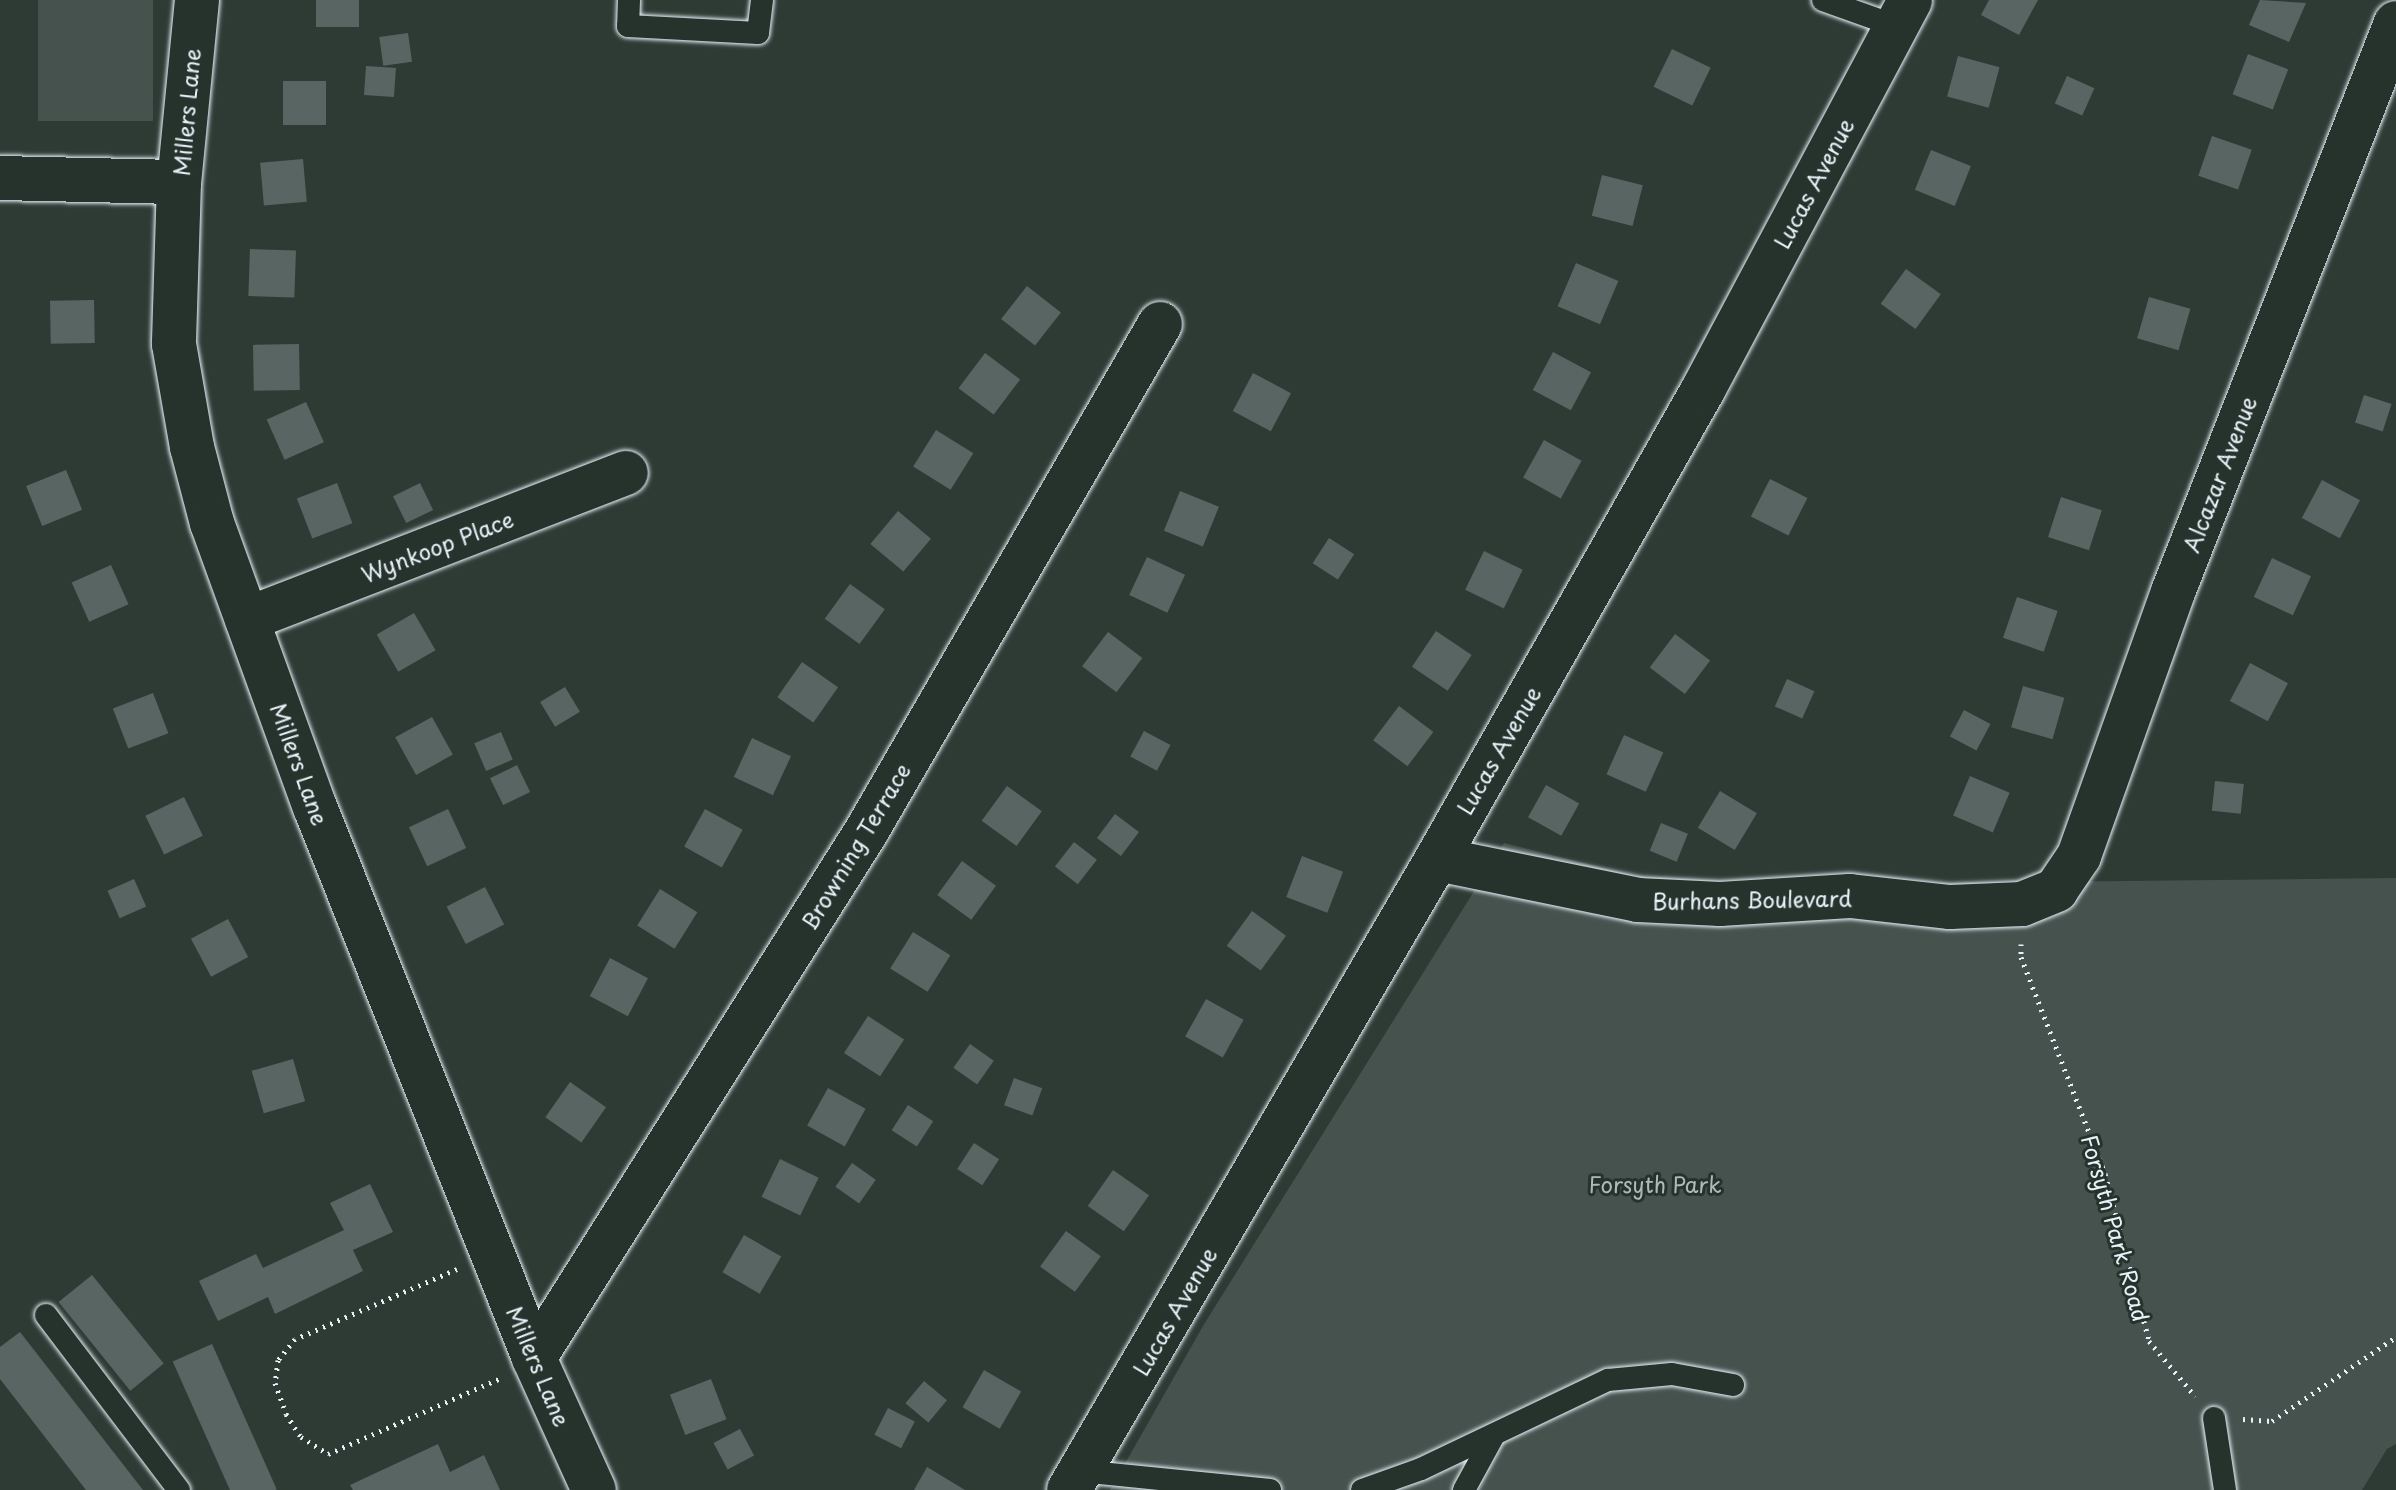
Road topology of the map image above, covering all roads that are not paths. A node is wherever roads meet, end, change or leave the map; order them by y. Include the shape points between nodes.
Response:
1 (197, 0) edge
2 (629, 0) edge
3 (762, 0) edge
4 (1823, 0) edge
5 (1903, 13) edge
6 (2396, 23) edge
7 (0, 178) edge
8 (179, 182) junction
9 (1160, 324) dead end
10 (626, 473) dead end
11 (247, 619) junction
12 (1437, 859) junction
13 (2022, 904) joint
14 (46, 1315) dead end
15 (519, 1368) junction
16 (1733, 1385) dead end
17 (2214, 1418) road end
18 (1494, 1435) junction
19 (1075, 1481) edge
20 (179, 1490) edge
21 (594, 1490) edge
22 (1270, 1490) edge
23 (1362, 1490) edge
24 (1464, 1490) edge
25 (2225, 1490) edge

1 - 8 street, Millers Lane
2 - 3 lane via 628,26 758,33
4 - 5 lane
5 - 12 street, Lucas Avenue via 1704,388
6 - 13 street, Alcazar Avenue via 2173,592 2079,856 2056,890
7 - 8 street
8 - 11 street, Millers Lane via 174,344 212,523
9 - 15 street, Browning Terrace via 866,832
10 - 11 street, Wynkoop Place
11 - 15 street, Millers Lane
12 - 13 street, Burhans Boulevard via 1638,900 1720,904 1850,896 1950,907
12 - 19 street, Lucas Avenue
14 - 20 lane
15 - 21 street, Millers Lane
16 - 18 lane via 1672,1374 1608,1380
17 - 25 lane
18 - 23 lane
18 - 24 lane
19 - 22 lane

